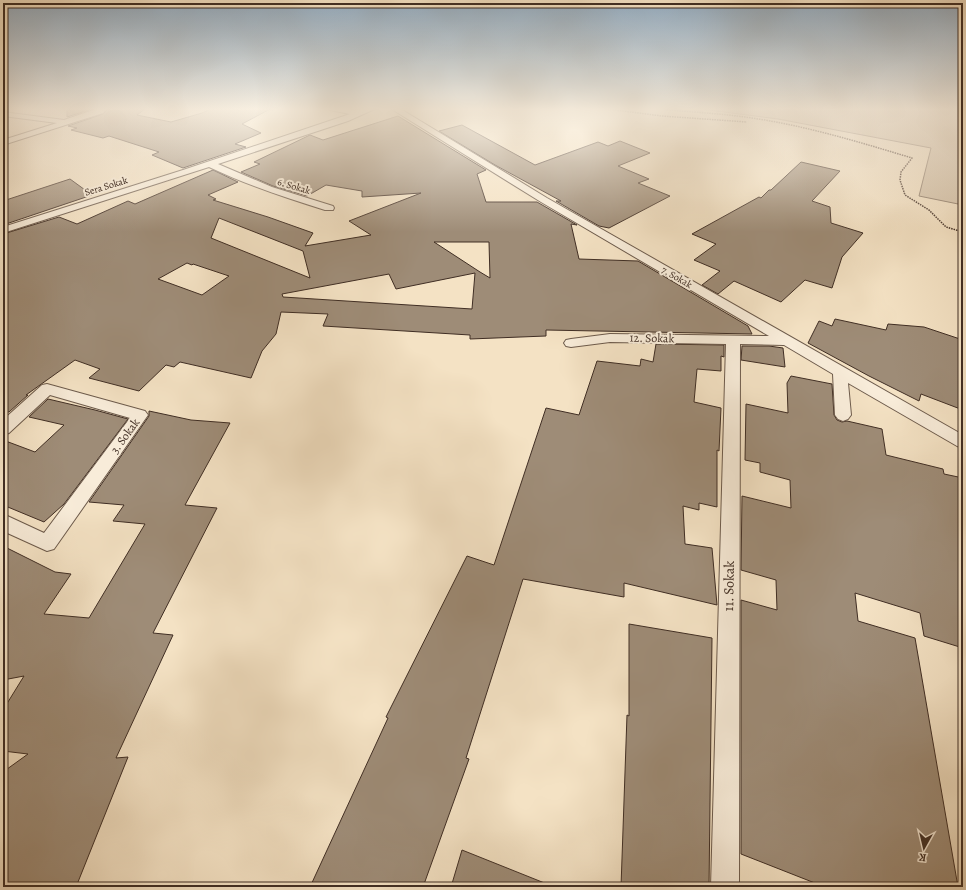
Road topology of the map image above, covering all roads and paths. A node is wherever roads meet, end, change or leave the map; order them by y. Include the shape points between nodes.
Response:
1 (253, 150) edge
2 (462, 150) edge
3 (885, 150) edge
4 (210, 164) junction
5 (329, 208) dead end
6 (3, 230) edge
7 (963, 232) edge
8 (733, 340) junction
9 (787, 342) junction
10 (571, 343) dead end
11 (840, 372) junction
12 (843, 415) dead end
13 (3, 428) edge
14 (963, 442) edge
15 (3, 522) edge
16 (725, 887) edge

1 - 4 street, Sera Sokak
2 - 9 street, 7. Sokak
3 - 7 path via 912,158 901,172 900,180 904,195 929,210 943,226
4 - 5 street, 6. Sokak via 239,179
4 - 6 street, Sera Sokak
8 - 9 street
8 - 10 street, 12. Sokak via 610,338
8 - 16 street, 11. Sokak
9 - 11 street, 7. Sokak
11 - 12 street
11 - 14 street, 7. Sokak
13 - 15 street, 3. Sokak via 47,390 140,415 47,543

